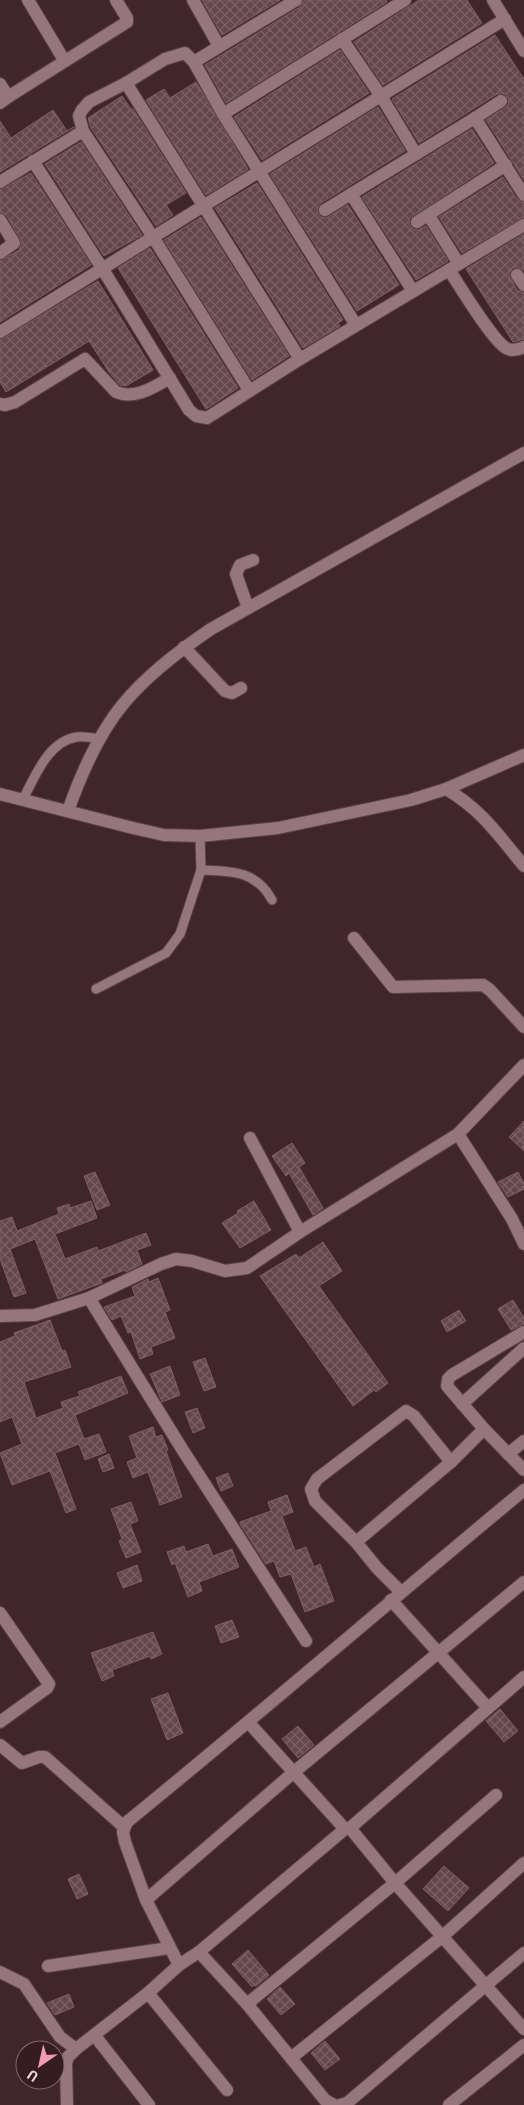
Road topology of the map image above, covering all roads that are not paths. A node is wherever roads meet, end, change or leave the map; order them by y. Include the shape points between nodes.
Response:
1 (28, 0) edge
2 (116, 0) edge
3 (193, 0) edge
4 (296, 0) edge
5 (405, 0) edge
6 (493, 0) edge
7 (505, 19) junction
8 (342, 39) junction
9 (219, 46) junction
10 (524, 52) edge
11 (64, 60) junction
12 (194, 62) junction
13 (0, 84) edge
14 (126, 84) junction
15 (381, 96) junction
16 (4, 100) edge
17 (501, 101) dead end
18 (223, 114) junction
19 (475, 118) junction
20 (83, 131) junction
21 (416, 154) junction
22 (33, 161) junction
23 (506, 165) junction
24 (258, 172) junction
25 (0, 182) edge
26 (352, 194) junction
27 (524, 194) edge
28 (202, 205) junction
29 (325, 210) dead end
30 (429, 216) junction
31 (0, 220) edge
32 (417, 222) dead end
33 (524, 225) edge
34 (153, 236) junction
35 (0, 253) edge
36 (454, 267) junction
37 (102, 268) junction
38 (413, 291) junction
39 (356, 325) junction
40 (0, 332) edge
41 (524, 347) edge
42 (300, 359) junction
43 (170, 378) junction
44 (250, 390) junction
45 (0, 404) edge
46 (524, 453) edge
47 (252, 560) dead end
48 (248, 608) junction
49 (184, 648) junction
50 (241, 688) dead end
51 (100, 739) junction
52 (524, 755) edge
53 (446, 789) junction
54 (0, 794) edge
55 (23, 800) junction
56 (68, 811) junction
57 (200, 836) junction
58 (524, 866) edge
59 (201, 870) junction
60 (272, 900) dead end
61 (354, 938) dead end
62 (96, 989) dead end
63 (524, 1027) edge
64 (524, 1066) edge
65 (458, 1134) junction
66 (250, 1138) dead end
67 (300, 1232) junction
68 (524, 1244) edge
69 (89, 1298) junction
70 (0, 1316) edge
71 (524, 1332) edge
72 (524, 1348) edge
73 (462, 1404) junction
74 (484, 1429) junction
75 (524, 1441) edge
76 (508, 1454) junction
77 (451, 1462) junction
78 (524, 1470) edge
79 (524, 1490) edge
80 (356, 1542) junction
81 (524, 1582) edge
82 (396, 1596) junction
83 (0, 1613) edge
84 (306, 1641) dead end
85 (439, 1653) junction
86 (524, 1677) edge
87 (488, 1708) junction
88 (0, 1722) edge
89 (249, 1723) junction
90 (0, 1745) edge
91 (294, 1772) junction
92 (496, 1795) dead end
93 (124, 1827) junction
94 (348, 1829) junction
95 (524, 1863) edge
96 (395, 1883) junction
97 (146, 1900) junction
98 (443, 1936) junction
99 (169, 1948) junction
100 (199, 1952) junction
101 (524, 1953) edge
102 (179, 1965) junction
103 (48, 1966) dead end
104 (0, 1972) edge
105 (485, 1985) junction
106 (148, 1993) junction
107 (247, 2004) junction
108 (524, 2029) edge
109 (95, 2036) junction
110 (524, 2045) edge
111 (76, 2049) junction
112 (291, 2058) junction
113 (227, 2090) dead end
114 (67, 2105) edge
115 (150, 2105) edge
116 (334, 2105) edge
117 (340, 2105) edge
118 (449, 2105) edge

1 - 11 street
2 - 11 street via 127,22
3 - 9 street
4 - 9 street
5 - 8 street
6 - 7 street
7 - 10 street
7 - 15 street
8 - 15 street
8 - 18 street
9 - 12 street
11 - 16 street
12 - 14 street via 188,55 178,54
12 - 18 street
13 - 16 street
14 - 20 street via 90,102 82,110 79,121
14 - 28 street
15 - 21 street
15 - 24 street
17 - 19 street
18 - 24 street
19 - 21 street
19 - 23 street
20 - 22 street
20 - 34 street
21 - 26 street
22 - 25 street
22 - 37 street
23 - 27 street
23 - 30 street
24 - 28 street
24 - 39 street
26 - 29 street
26 - 38 street
28 - 34 street
28 - 42 street
30 - 32 street
30 - 36 street
31 - 35 street via 14,243
33 - 36 street
34 - 37 street
34 - 44 street
36 - 38 street
36 - 41 street via 496,340 510,350
37 - 40 street
37 - 43 street
38 - 39 street
39 - 42 street
42 - 44 street
43 - 44 street via 189,410 204,418
43 - 45 street via 141,392 123,395 85,359 15,402
46 - 48 street
47 - 48 street via 240,565 236,574
48 - 49 street
49 - 50 street via 225,691
49 - 51 street via 124,702
51 - 55 lane via 78,737 62,743 47,757
51 - 56 street via 79,778
52 - 53 street
53 - 57 street via 411,800 278,828
53 - 58 street via 486,819
54 - 55 street
55 - 56 street
56 - 57 street via 164,835
57 - 59 lane
59 - 60 lane via 243,874 262,886
59 - 62 lane via 180,934 166,953
61 - 63 street via 391,986 483,985
64 - 65 street
65 - 67 street
65 - 68 street via 512,1219
66 - 67 street
67 - 69 street via 247,1268 225,1271 176,1259
69 - 70 street via 35,1315
69 - 84 street
71 - 73 street via 448,1379 448,1390
72 - 73 street
73 - 74 street
74 - 76 street
74 - 77 street
75 - 76 street
76 - 78 street
77 - 80 street
77 - 80 street via 414,1416 406,1411 317,1479 311,1489 315,1501
79 - 82 street
80 - 82 street
81 - 85 street
82 - 85 street
82 - 89 street
83 - 88 street via 49,1684
85 - 87 street
85 - 91 street
86 - 87 street
87 - 94 street
89 - 91 street
89 - 93 street
90 - 93 street via 22,1763 45,1756
91 - 94 street
91 - 97 street
92 - 96 street
93 - 97 street via 125,1842
94 - 96 street
94 - 100 street
95 - 98 street
96 - 98 street
96 - 107 street
97 - 99 street
98 - 105 street
98 - 112 street
99 - 102 street
99 - 103 street
100 - 102 street
100 - 107 street
101 - 105 street
102 - 106 street
104 - 111 street via 24,1984 56,2032
105 - 108 street
105 - 117 street via 347,2103
106 - 109 street
106 - 113 street
107 - 112 street
109 - 111 street
109 - 115 street
110 - 118 street
111 - 114 street via 66,2063
112 - 116 street via 325,2100

